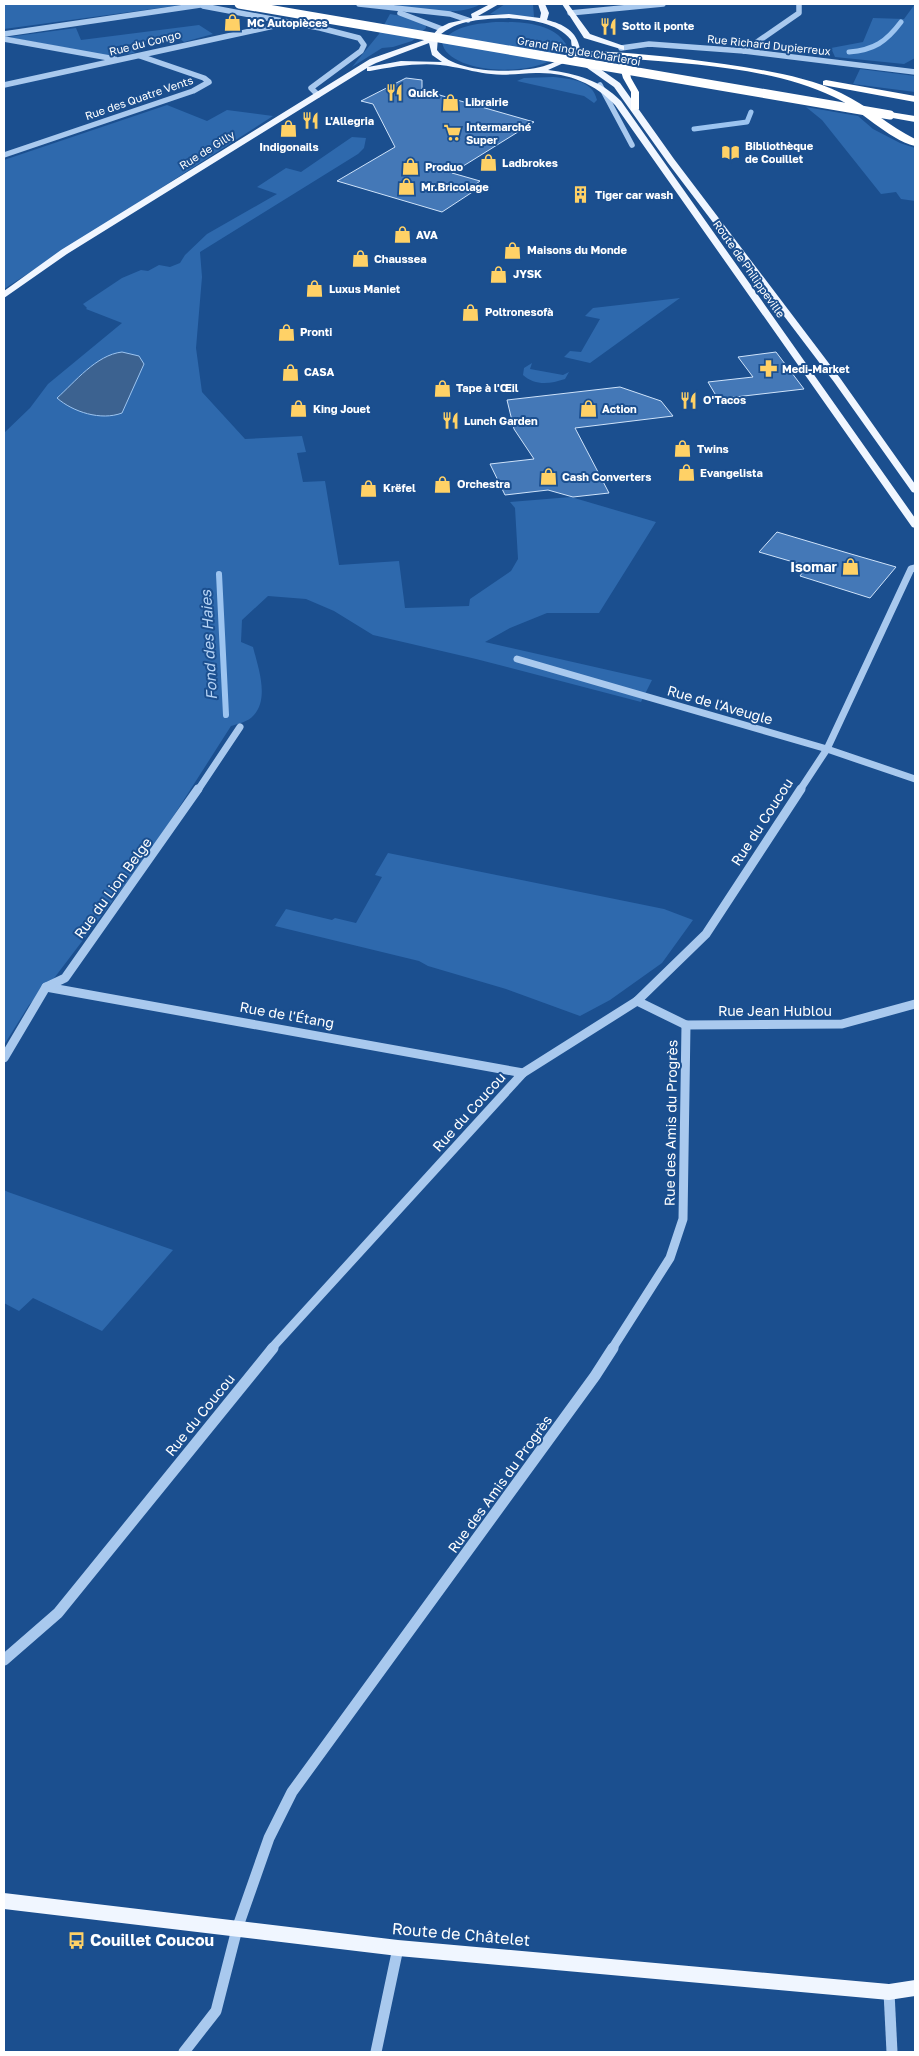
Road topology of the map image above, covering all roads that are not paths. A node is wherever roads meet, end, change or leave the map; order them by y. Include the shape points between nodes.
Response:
1 (239, 4) edge
2 (296, 4) edge
3 (359, 4) edge
4 (495, 4) edge
5 (542, 4) edge
6 (564, 4) edge
7 (663, 4) edge
8 (799, 4) edge
9 (205, 5) edge
10 (383, 7) junction
11 (570, 13) junction
12 (468, 20) junction
13 (543, 21) junction
14 (292, 22) junction
15 (442, 29) junction
16 (583, 32) junction
17 (4, 34) edge
18 (4, 39) edge
19 (432, 40) junction
20 (510, 40) dead end
21 (576, 41) junction
22 (539, 45) dead end
23 (548, 47) dead end
24 (558, 48) dead end
25 (621, 48) junction
26 (744, 51) junction
27 (572, 55) junction
28 (140, 56) junction
29 (643, 56) junction
30 (120, 60) junction
31 (451, 64) junction
32 (534, 70) junction
33 (915, 72) edge
34 (353, 74) junction
35 (733, 78) dead end
36 (762, 83) dead end
37 (4, 85) edge
38 (600, 85) junction
39 (318, 94) junction
40 (915, 98) edge
41 (869, 101) dead end
42 (878, 103) dead end
43 (634, 109) junction
44 (915, 109) edge
45 (915, 119) edge
46 (915, 143) edge
47 (632, 145) dead end
48 (4, 154) edge
49 (4, 295) edge
50 (915, 490) edge
51 (915, 523) edge
52 (915, 568) edge
53 (517, 659) dead end
54 (240, 727) dead end
55 (827, 749) junction
56 (915, 779) edge
57 (46, 987) junction
58 (637, 1001) junction
59 (915, 1004) edge
60 (686, 1025) junction
61 (4, 1058) edge
62 (523, 1073) junction
63 (4, 1660) edge
64 (4, 1901) edge
65 (237, 1928) junction
66 (398, 1948) junction
67 (915, 1988) edge
68 (889, 1992) junction
69 (184, 2052) edge
70 (376, 2052) edge
71 (892, 2052) edge

1 - 45 highway, Grand Ring de Charleroi, bridge
2 - 20 highway, Grand Ring de Charleroi
3 - 10 street
4 - 12 main road
5 - 13 main road via 545,12
6 - 11 main road
7 - 11 street
8 - 26 street via 799,13
9 - 14 street
9 - 17 street
10 - 12 street via 450,14
10 - 15 street
11 - 16 main road
12 - 13 main road via 509,16
12 - 15 main road
13 - 21 main road via 560,27
14 - 28 street, Rue du Congo via 168,47
14 - 39 street via 359,38 364,42 361,51 311,88
15 - 19 main road
16 - 21 main road
16 - 25 main road via 590,38
18 - 30 street
19 - 31 main road, Route de Philippeville via 432,48 438,57
19 - 34 main road, Rue de Gilly via 373,61
21 - 25 main road
21 - 27 main road
22 - 23 highway, Grand Ring de Charleroi
24 - 35 highway, Grand Ring de Charleroi
25 - 26 street, Rue Richard Dupierreux via 649,44
25 - 40 highway via 772,70 853,90
26 - 33 street, Rue Richard Dupierreux
27 - 29 highway
27 - 32 main road, Route de Philippeville via 550,67
27 - 43 main road, Route de Philippeville via 616,85
28 - 30 street, Rue du Congo
28 - 48 street, Rue des Quatre Vents via 209,82 193,91
29 - 43 highway via 630,58 623,64 635,92
29 - 46 highway via 752,71 811,84 839,96 893,133
30 - 37 street, Rue du Congo
31 - 32 main road, Route de Philippeville via 490,72
31 - 34 main road via 385,65
32 - 38 main road, Route de Philippeville via 570,75
34 - 39 main road, Rue de Gilly
36 - 41 highway
38 - 47 street
38 - 51 main road, Route de Philippeville via 633,123
39 - 49 main road, Rue de Gilly via 64,252
42 - 44 highway
43 - 50 main road, Route de Philippeville via 837,380
52 - 55 street, Rue du Coucou via 910,569
53 - 55 street, Rue de l'Aveugle
54 - 57 street, Rue du Lion Belge via 161,845 65,978
55 - 56 street, Rue de l'Aveugle
55 - 58 street, Rue du Coucou via 706,934
57 - 61 street, Rue du Lion Belge
57 - 62 street, Rue de l'Étang
58 - 60 street, Rue Jean Hublou
58 - 62 street, Rue du Coucou
59 - 60 street, Rue Jean Hublou via 842,1024
60 - 65 street, Rue des Amis du Progrès via 683,1220 670,1258 595,1376 292,1792 269,1838
62 - 63 street, Rue du Coucou via 268,1353 58,1613
64 - 65 main road, Route de Châtelet
65 - 66 main road, Route de Châtelet
65 - 69 street via 216,2011
66 - 68 main road, Route de Châtelet
66 - 70 street
67 - 68 main road, Route de Châtelet
68 - 71 street

